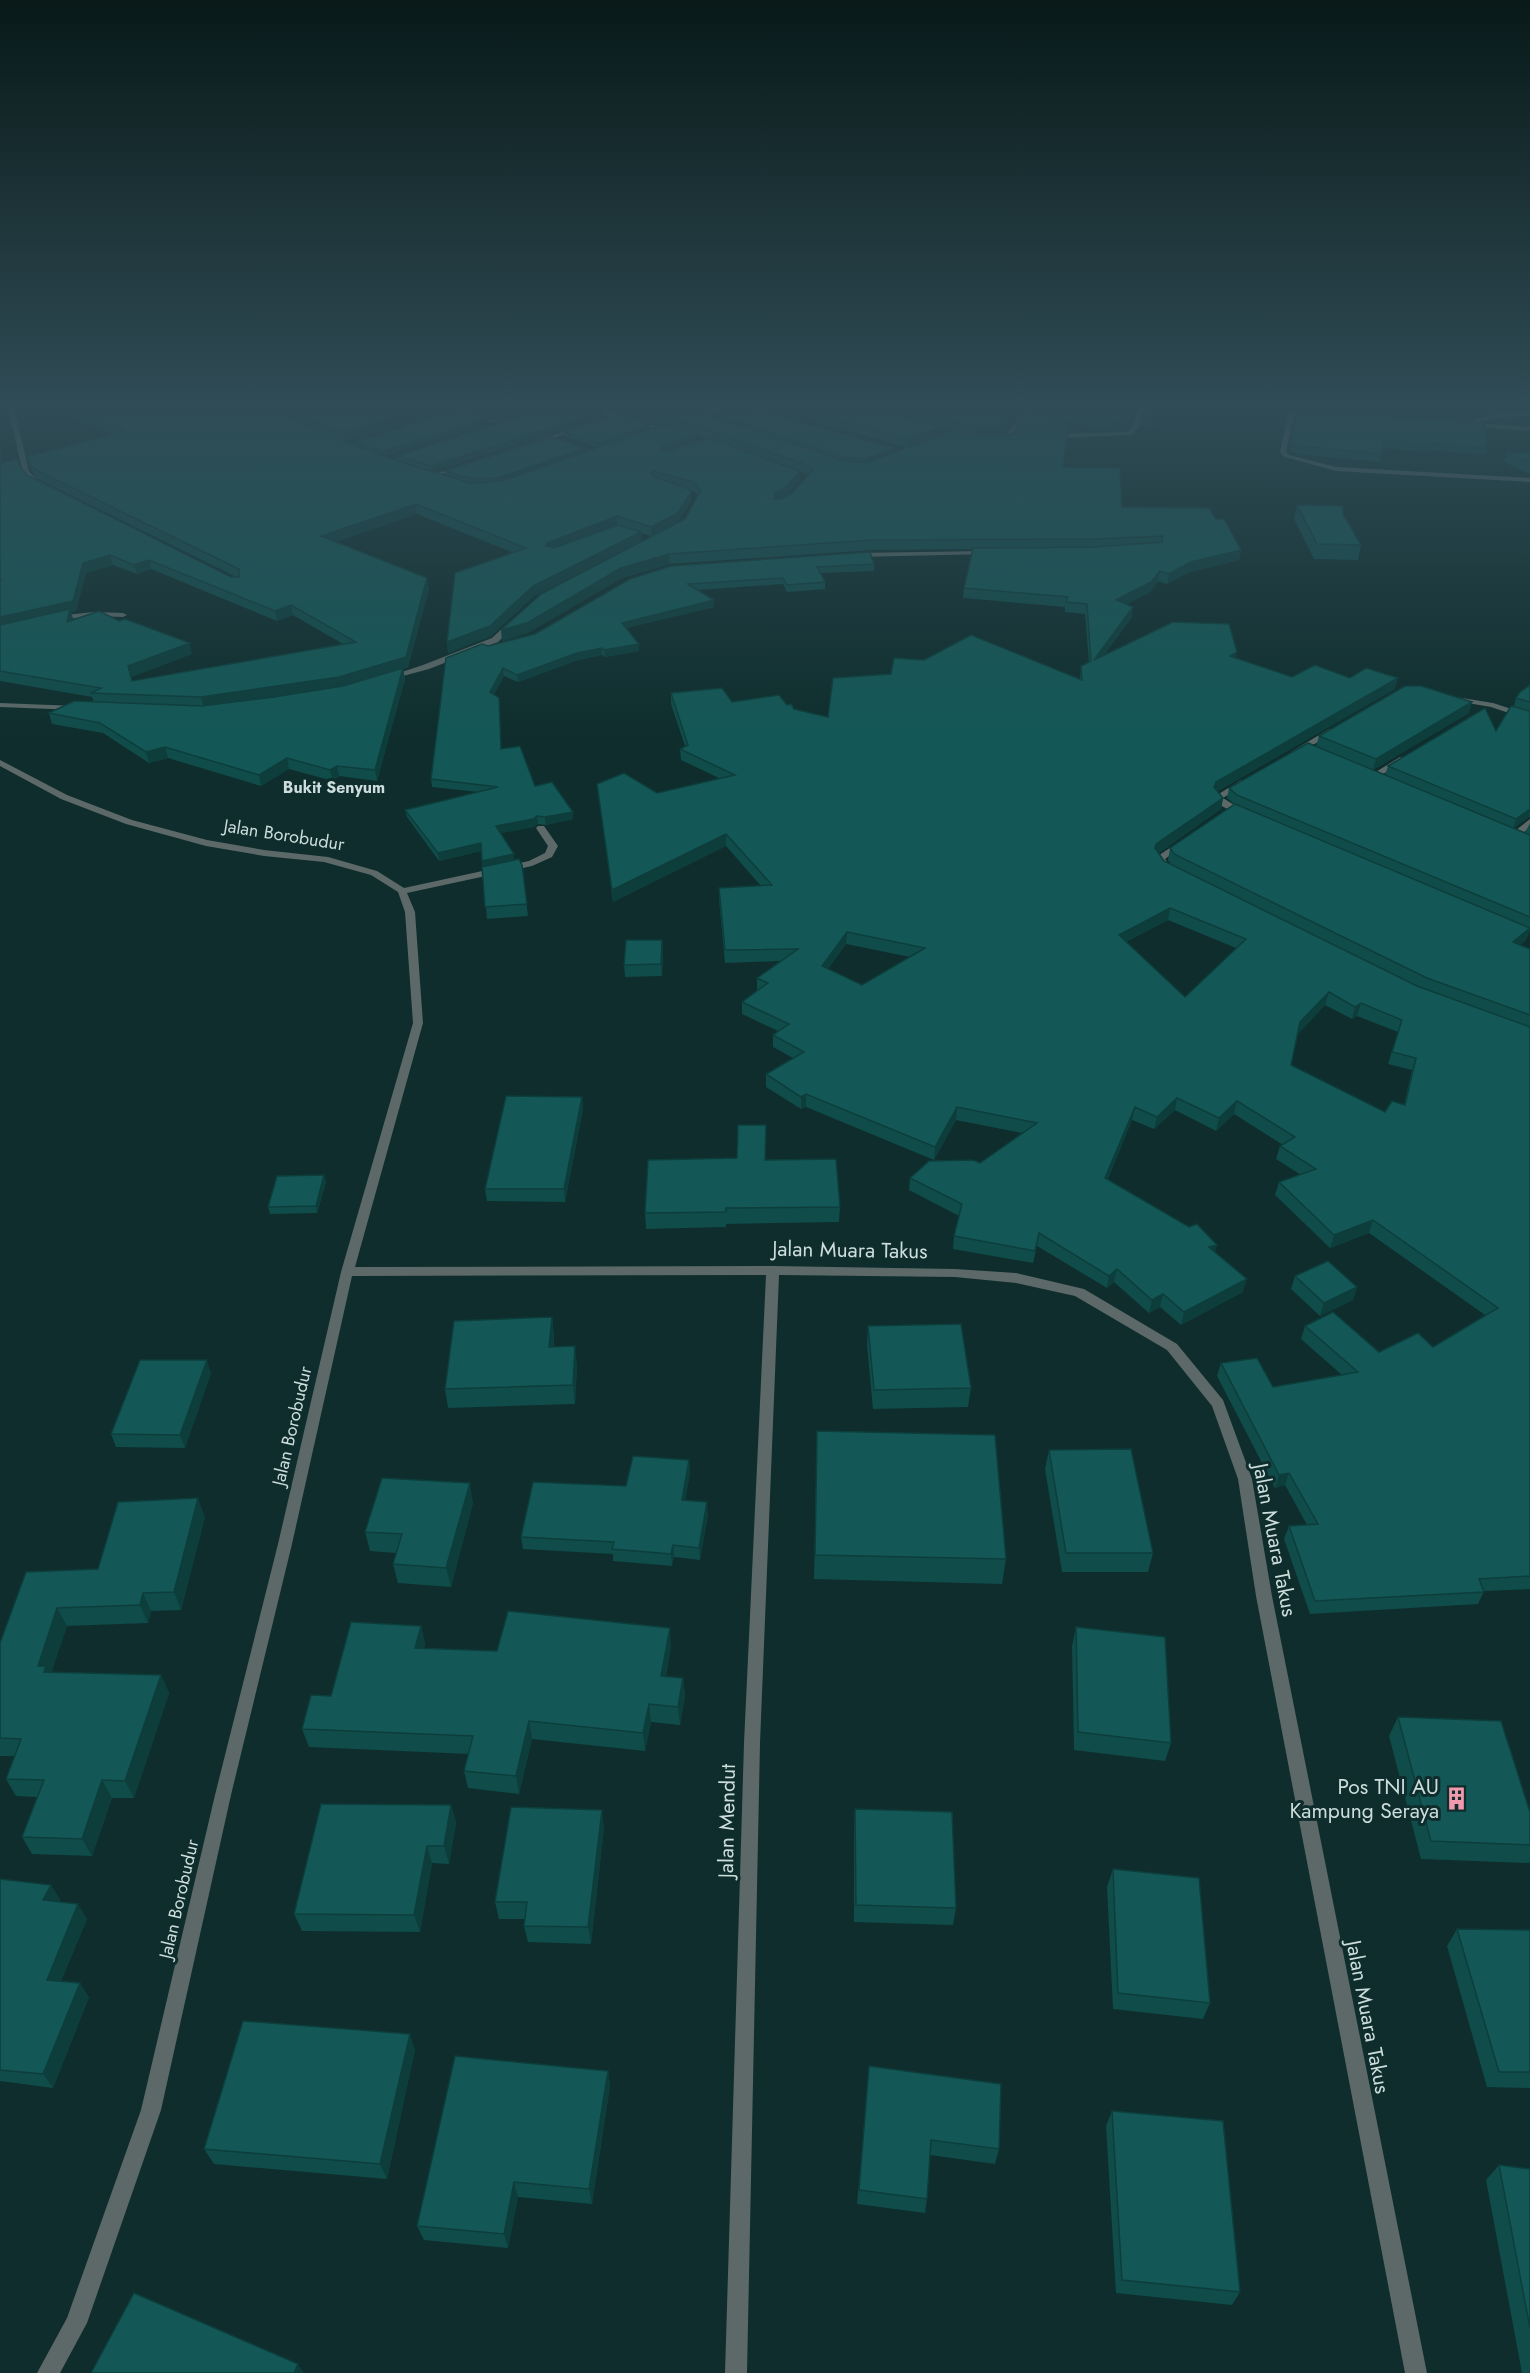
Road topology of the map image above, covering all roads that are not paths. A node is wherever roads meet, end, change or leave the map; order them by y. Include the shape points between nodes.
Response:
1 (1000, 553) edge
2 (850, 555) edge
3 (123, 615) dead end
4 (520, 616) edge
5 (49, 619) edge
6 (500, 646) edge
7 (426, 667) junction
8 (384, 680) edge
9 (1443, 697) edge
10 (0, 705) edge
11 (1494, 705) junction
12 (85, 709) edge
13 (1484, 711) edge
14 (1530, 718) edge
15 (1342, 725) edge
16 (1304, 747) junction
17 (1314, 751) edge
18 (1285, 758) edge
19 (1404, 758) edge
20 (0, 763) edge
21 (1365, 771) edge
22 (1375, 775) junction
23 (1385, 780) edge
24 (1245, 781) edge
25 (1252, 818) edge
26 (1530, 822) edge
27 (541, 828) edge
28 (1503, 831) edge
29 (1196, 833) edge
30 (1175, 873) edge
31 (402, 891) junction
32 (772, 1270) junction
33 (347, 1272) junction
34 (48, 2373) edge
35 (736, 2373) edge
36 (1416, 2373) edge

1 - 2 street
3 - 5 street
4 - 7 street via 495,640
6 - 7 street
7 - 8 street
9 - 11 street
10 - 12 street
11 - 13 street
11 - 14 street
15 - 16 street
16 - 17 street
16 - 18 street
19 - 22 street
20 - 31 street, Jalan Borobudur via 64,797 129,822 206,843 325,859 374,873
21 - 22 street
22 - 23 street
24 - 25 street via 1218,797 1227,812
26 - 28 street via 1518,838
27 - 31 street via 553,846 549,855 532,863
29 - 30 street via 1160,858 1166,869
31 - 33 street, Jalan Borobudur via 410,912 418,1023
32 - 33 street, Jalan Muara Takus
32 - 35 street, Jalan Mendut via 752,1743
32 - 36 street, Jalan Muara Takus via 955,1273 1016,1278 1079,1292 1172,1347 1218,1404 1245,1479 1264,1596
33 - 34 street, Jalan Borobudur via 151,2110 76,2323

